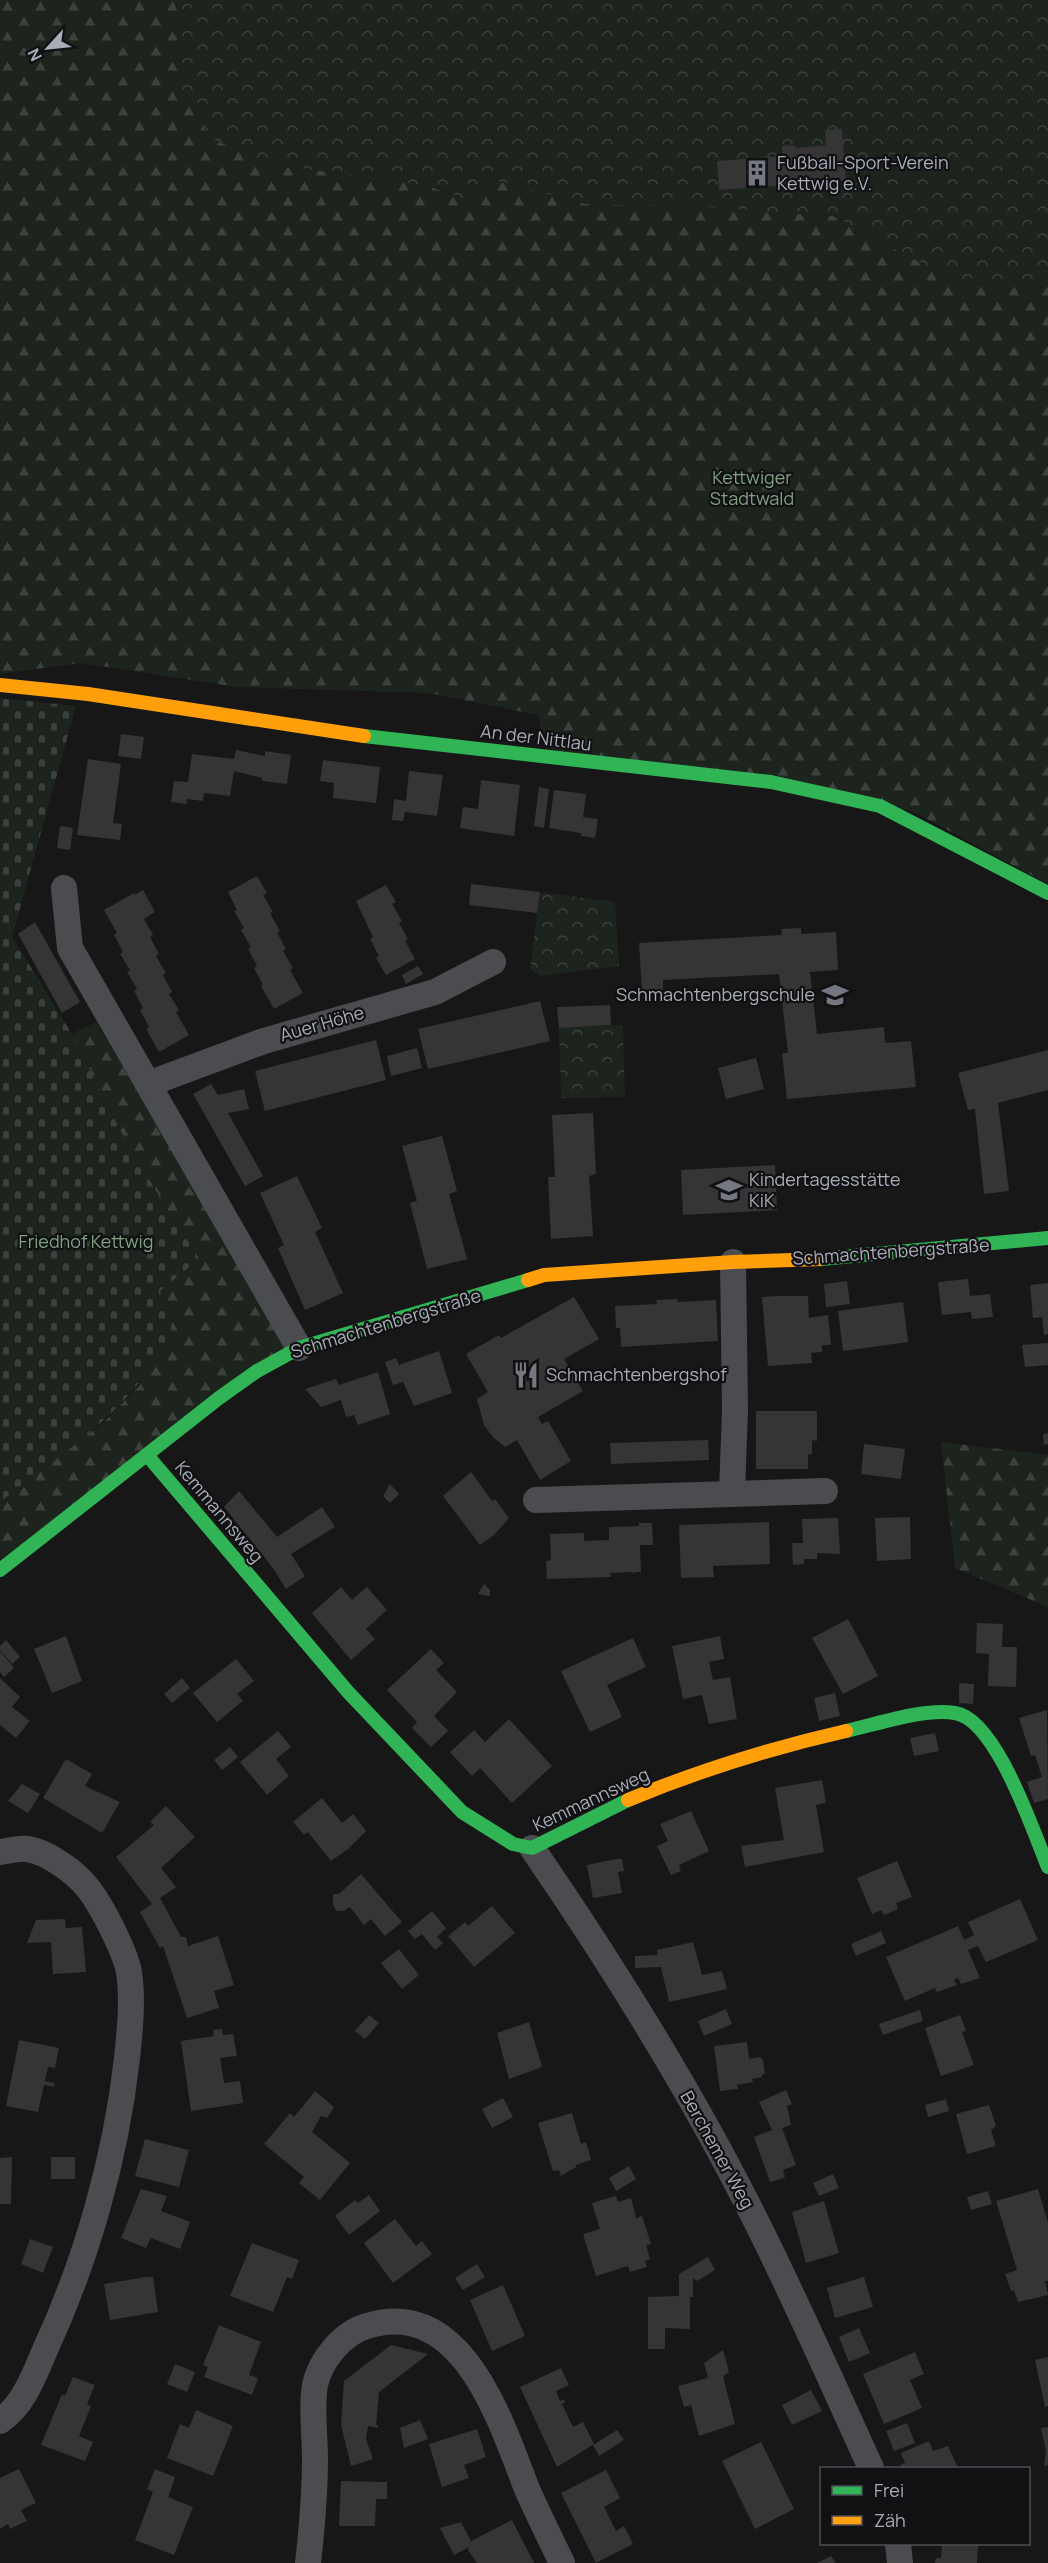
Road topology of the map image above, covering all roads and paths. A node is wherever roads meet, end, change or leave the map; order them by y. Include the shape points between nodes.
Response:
1 (0, 685) edge
2 (64, 888) dead end
3 (1048, 893) edge
4 (493, 962) dead end
5 (148, 1084) junction
6 (1048, 1238) edge
7 (733, 1262) junction
8 (299, 1348) junction
9 (147, 1455) junction
10 (825, 1491) dead end
11 (732, 1492) junction
12 (536, 1500) dead end
13 (0, 1570) edge
14 (532, 1848) junction
15 (0, 1852) edge
16 (1048, 1867) edge
17 (0, 2421) edge
18 (870, 2467) edge
19 (898, 2545) edge
20 (308, 2563) edge
21 (562, 2563) edge
22 (900, 2563) edge

1 - 3 street, An der Nittlau via 88,694 392,740 771,782 880,806
2 - 5 street via 70,948
4 - 5 street, Auer Höhe via 435,992 264,1041
5 - 8 street
6 - 7 street, Schmachtenbergstraße via 838,1258
7 - 8 street, Schmachtenbergstraße via 544,1275
7 - 11 street
8 - 9 street, Schmachtenbergstraße via 270,1361 216,1398
9 - 13 street, Schmachtenbergstraße
9 - 14 street, Kemmannsweg via 348,1692 462,1812 513,1844
10 - 11 street
11 - 12 street
14 - 16 street, Kemmannsweg via 609,1808 691,1774 784,1745 927,1713 950,1712 967,1716 982,1729 1006,1770
14 - 18 street, Berchemer Weg via 589,1931 670,2064 758,2224
15 - 17 street via 27,1848 52,1857 87,1886 110,1925 129,1971 131,2024 122,2103 94,2217 65,2307 26,2392
19 - 22 street
20 - 21 street via 315,2497 315,2385 327,2357 346,2337 365,2326 390,2320 417,2325 439,2336 467,2360 491,2400

